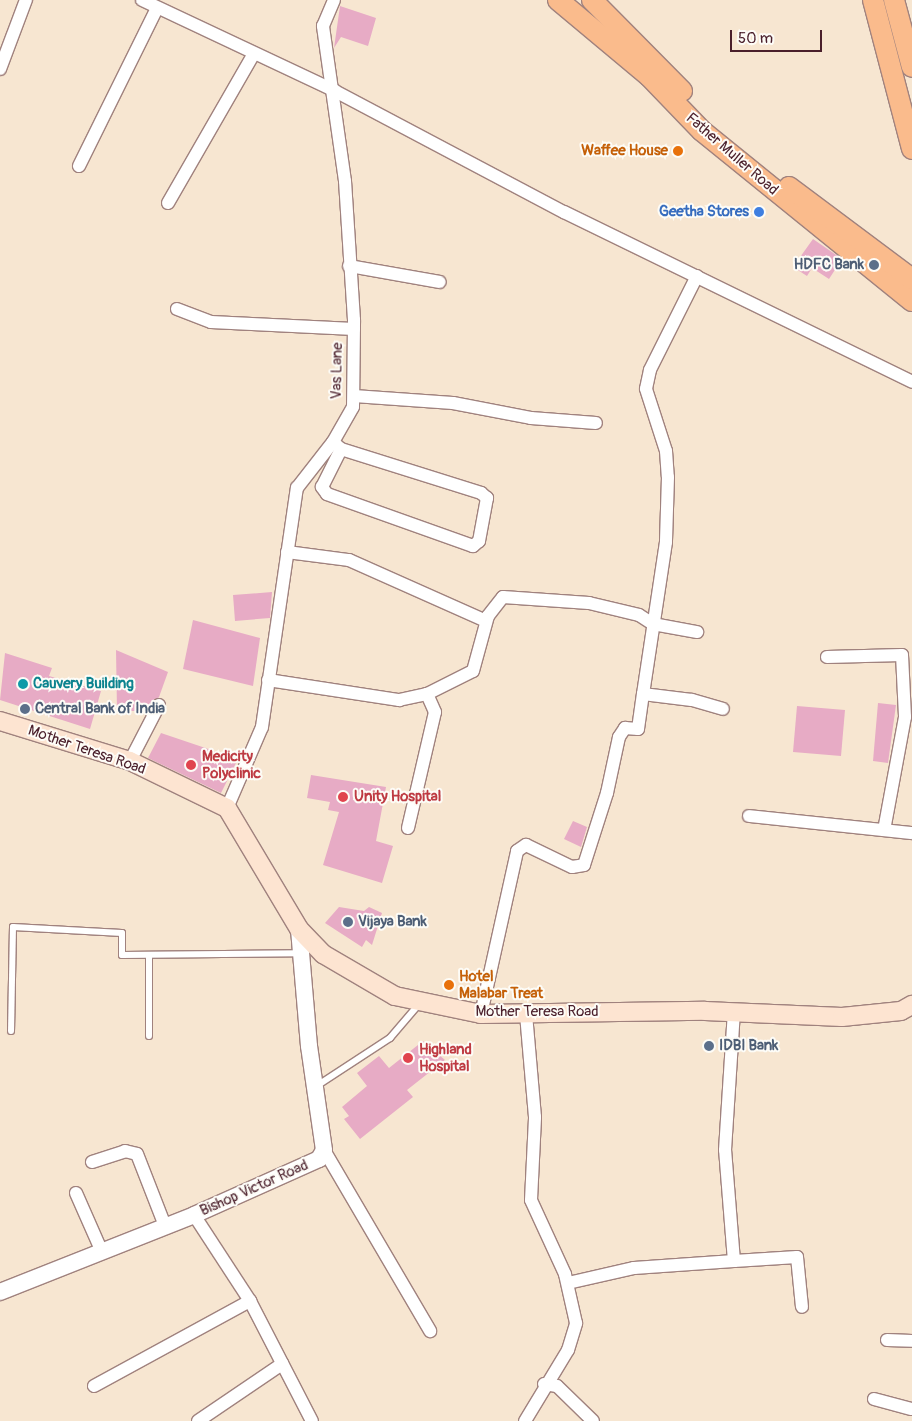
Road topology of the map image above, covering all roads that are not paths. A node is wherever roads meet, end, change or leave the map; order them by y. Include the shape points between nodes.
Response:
1 (26, 0) edge
2 (142, 0) edge
3 (334, 0) edge
4 (558, 0) edge
5 (592, 0) edge
6 (873, 0) edge
7 (894, 0) edge
8 (157, 8) junction
9 (253, 55) junction
10 (912, 67) edge
11 (0, 69) edge
12 (335, 91) junction
13 (911, 139) edge
14 (79, 166) dead end
15 (168, 203) dead end
16 (348, 266) junction
17 (697, 276) junction
18 (912, 279) edge
19 (440, 282) dead end
20 (912, 301) edge
21 (177, 309) dead end
22 (354, 329) junction
23 (912, 382) edge
24 (354, 396) junction
25 (596, 423) dead end
26 (337, 445) junction
27 (287, 552) junction
28 (486, 622) junction
29 (653, 624) junction
30 (697, 632) dead end
31 (827, 657) dead end
32 (268, 680) junction
33 (427, 694) junction
34 (643, 694) junction
35 (159, 705) dead end
36 (723, 709) dead end
37 (909, 717) edge
38 (0, 721) edge
39 (130, 761) junction
40 (227, 808) junction
41 (749, 816) dead end
42 (408, 828) dead end
43 (884, 830) junction
44 (912, 833) edge
45 (300, 929) junction
46 (299, 953) junction
47 (149, 956) junction
48 (421, 1002) junction
49 (912, 1005) edge
50 (734, 1012) junction
51 (481, 1014) junction
52 (526, 1014) junction
53 (12, 1031) dead end
54 (149, 1036) dead end
55 (315, 1087) junction
56 (324, 1150) junction
57 (92, 1162) dead end
58 (76, 1193) dead end
59 (194, 1215) junction
60 (165, 1226) junction
61 (102, 1252) junction
62 (734, 1262) junction
63 (568, 1283) junction
64 (0, 1292) edge
65 (250, 1301) junction
66 (802, 1307) dead end
67 (430, 1331) dead end
68 (887, 1340) dead end
69 (912, 1341) edge
70 (282, 1364) junction
71 (544, 1384) junction
72 (94, 1386) dead end
73 (874, 1399) dead end
74 (912, 1409) edge
75 (198, 1421) edge
76 (312, 1421) edge
77 (525, 1421) edge
78 (593, 1421) edge

1 - 11 street
2 - 8 street
3 - 12 street, Vas Lane via 323,26
4 - 20 main road, Father Muller Road via 649,76 702,131
5 - 18 main road via 723,134
6 - 13 main road
7 - 10 main road
8 - 9 street
8 - 14 street
9 - 12 street
9 - 15 street
12 - 16 street, Vas Lane
12 - 17 street via 458,158
16 - 19 street
16 - 22 street, Vas Lane
17 - 23 street
17 - 29 street via 650,370 646,389 666,451 668,477 666,542
21 - 22 street via 211,322
22 - 24 street, Vas Lane
24 - 25 street via 453,403 530,418
24 - 26 street, Vas Lane
26 - 26 street via 481,492 487,498 480,541 473,546 327,494 322,487
26 - 27 street, Vas Lane via 297,488
27 - 28 street via 350,560
27 - 32 street, Vas Lane
28 - 29 street via 492,606 503,597 589,603 639,615
28 - 33 street via 473,671
29 - 30 street
29 - 34 street
31 - 37 street via 902,655
32 - 33 street via 400,700
32 - 40 street, Vas Lane via 262,728
33 - 42 street via 436,712
34 - 36 street via 692,700
34 - 51 street via 638,729 625,728 619,736 607,793 584,865 572,867 526,845 517,850
35 - 39 street
37 - 43 street
38 - 39 main road, Mother Teresa Road
39 - 40 main road, Mother Teresa Road
40 - 45 main road, Mother Teresa Road via 265,865
41 - 43 street
43 - 44 street
45 - 46 street, Bishop Victor Road
45 - 48 main road, Mother Teresa Road via 322,954 348,971 395,996
46 - 47 lane
46 - 55 street, Bishop Victor Road
47 - 53 lane via 122,955 122,933 13,927
47 - 54 lane
48 - 51 main road, Mother Teresa Road
48 - 55 lane via 390,1038
49 - 50 main road, Mother Teresa Road via 901,1011 842,1017
50 - 52 main road, Mother Teresa Road
50 - 62 street via 725,1150
51 - 52 main road, Mother Teresa Road
52 - 63 street via 535,1117 531,1200
55 - 56 street, Bishop Victor Road
56 - 59 street, Bishop Victor Road via 319,1159 301,1169
56 - 67 street
57 - 60 street via 125,1151 137,1154
58 - 61 street
59 - 60 street, Bishop Victor Road
59 - 65 street
60 - 61 street, Bishop Victor Road
61 - 64 street, Bishop Victor Road
62 - 63 street via 634,1268
62 - 66 street via 798,1258
63 - 71 street via 575,1334
65 - 70 street
65 - 72 street
68 - 69 street
70 - 75 street
70 - 76 street
71 - 77 street
71 - 78 street via 557,1386
73 - 74 street

